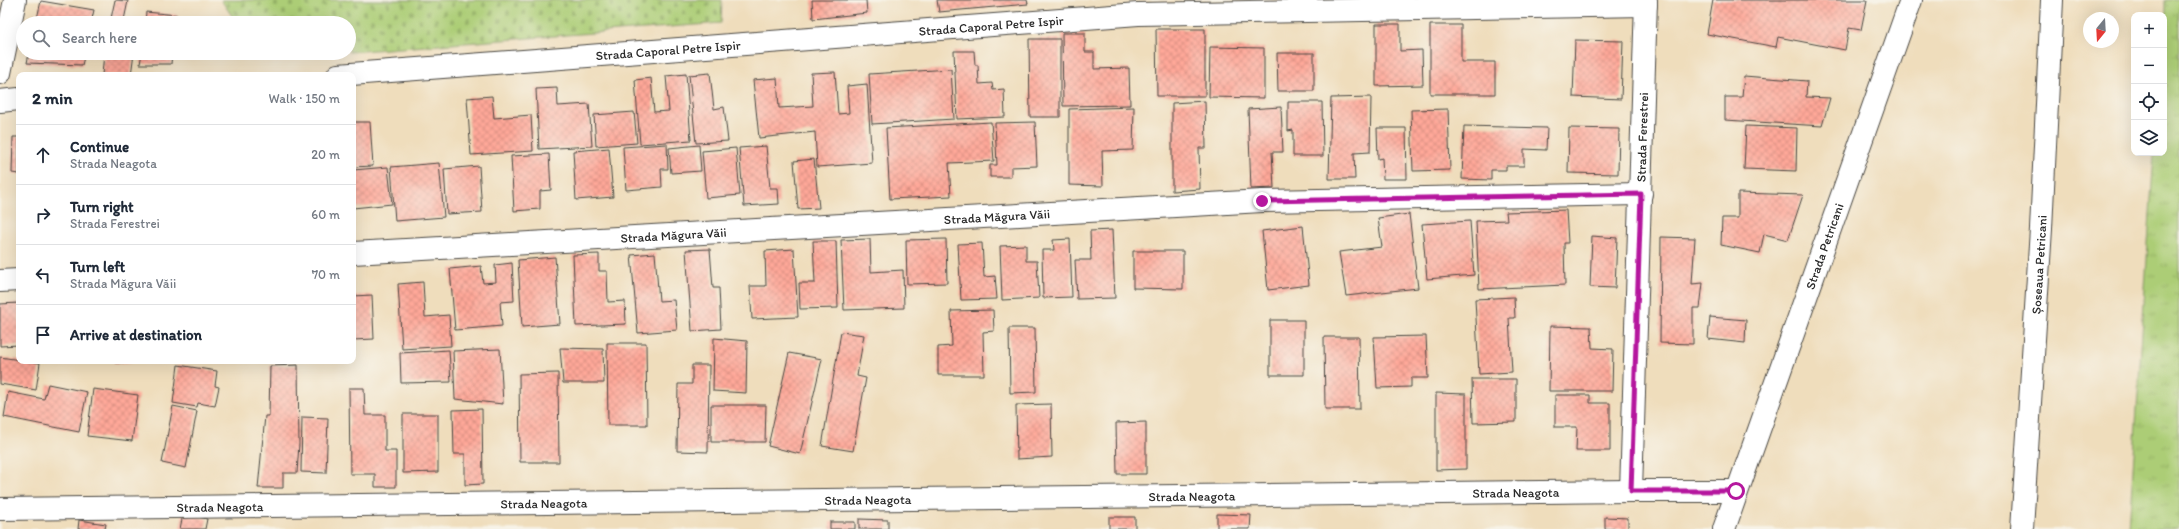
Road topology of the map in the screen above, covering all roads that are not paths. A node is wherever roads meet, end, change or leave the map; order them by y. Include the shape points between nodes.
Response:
1 (15, 0) edge
2 (1911, 0) edge
3 (2052, 0) edge
4 (1646, 3) edge
5 (1138, 7) edge
6 (0, 73) edge
7 (356, 73) edge
8 (16, 100) edge
9 (0, 101) edge
10 (1641, 194) junction
11 (356, 253) edge
12 (16, 280) edge
13 (0, 281) edge
14 (1631, 491) junction
15 (1736, 491) junction
16 (0, 509) edge
17 (1724, 529) edge
18 (2022, 529) edge

1 - 6 street
2 - 15 street, Strada Petricani
3 - 18 street, Șoseaua Petricani
4 - 5 street, Strada Caporal Petre Ispir
4 - 10 street, Strada Ferestrei
5 - 7 street, Strada Caporal Petre Ispir
8 - 9 street
10 - 11 street, Strada Măgura Văii via 1262,201
10 - 14 street, Strada Ferestrei
12 - 13 street
14 - 15 street, Strada Neagota
14 - 16 street, Strada Neagota
15 - 17 street, Strada Petricani

